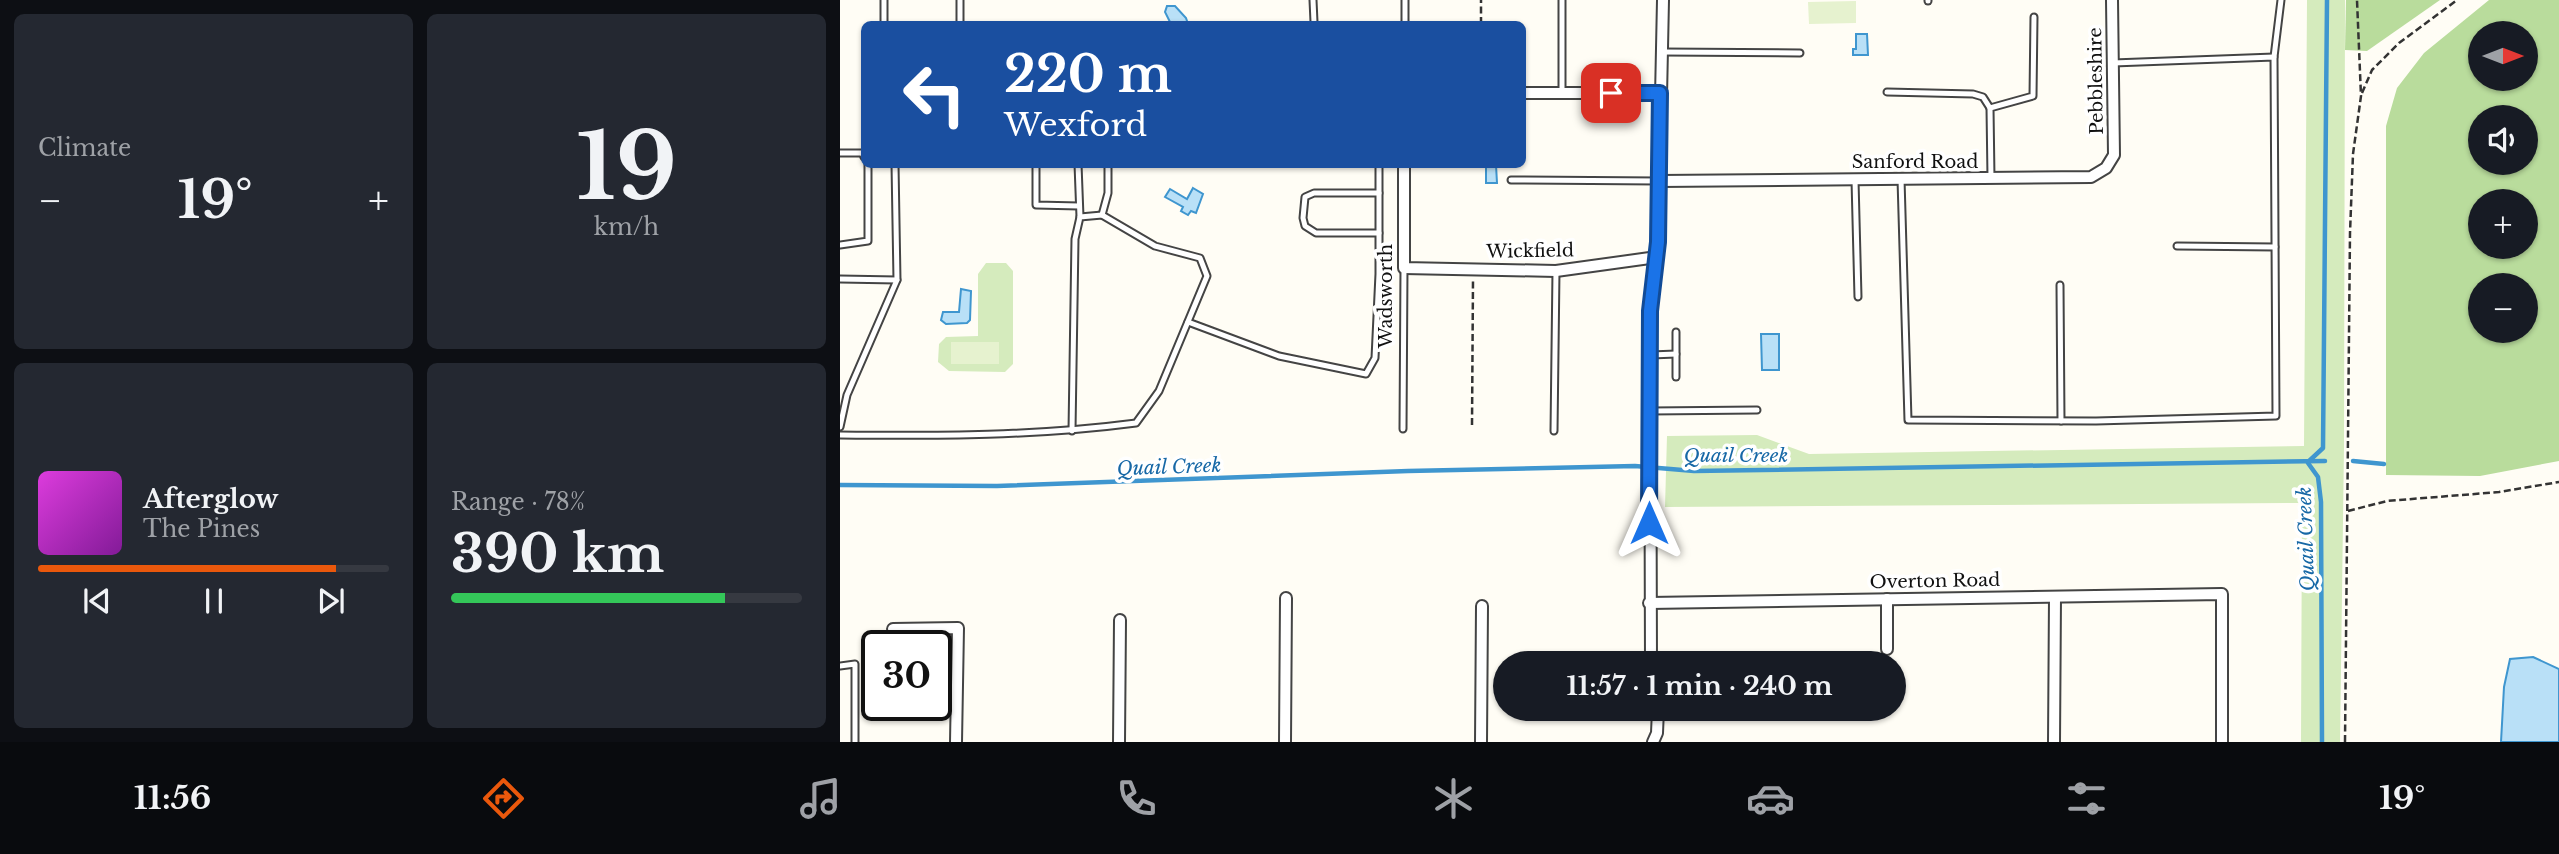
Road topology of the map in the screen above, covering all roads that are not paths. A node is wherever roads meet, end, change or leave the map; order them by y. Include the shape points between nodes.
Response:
1 (884, 0) edge
2 (960, 0) edge
3 (1313, 0) edge
4 (1405, 0) edge
5 (1562, 0) edge
6 (1663, 0) edge
7 (2112, 0) edge
8 (2281, 0) edge
9 (2034, 17) dead end
10 (884, 21) edge
11 (960, 21) edge
12 (1314, 21) edge
13 (1405, 21) edge
14 (1662, 52) junction
15 (1800, 53) dead end
16 (2274, 57) junction
17 (2113, 62) junction
18 (1886, 92) dead end
19 (1526, 93) edge
20 (1562, 93) junction
21 (1660, 93) junction
22 (1990, 108) junction
23 (840, 153) edge
24 (861, 153) edge
25 (2112, 161) joint
26 (867, 168) edge
27 (895, 168) edge
28 (1036, 168) edge
29 (1079, 168) edge
30 (1108, 168) edge
31 (1379, 168) edge
32 (1404, 168) edge
33 (1901, 179) junction
34 (1991, 179) junction
35 (1511, 180) dead end
36 (1855, 180) junction
37 (1659, 181) junction
38 (1379, 192) junction
39 (1079, 206) junction
40 (1102, 215) junction
41 (1080, 217) junction
42 (1379, 233) junction
43 (840, 245) edge
44 (2177, 246) dead end
45 (2275, 247) junction
46 (1657, 257) junction
47 (1404, 268) junction
48 (1556, 271) junction
49 (840, 279) edge
50 (897, 280) junction
51 (2060, 285) dead end
52 (1858, 297) dead end
53 (1188, 322) junction
54 (1676, 332) dead end
55 (1676, 354) junction
56 (1650, 355) junction
57 (1676, 377) dead end
58 (1757, 410) dead end
59 (1650, 411) junction
60 (2061, 421) junction
61 (840, 427) edge
62 (1403, 429) dead end
63 (1072, 431) junction
64 (1554, 431) dead end
65 (840, 435) edge
66 (2054, 597) junction
67 (1286, 598) dead end
68 (1886, 599) junction
69 (1649, 603) junction
70 (1482, 606) dead end
71 (1120, 620) dead end
72 (892, 629) dead end
73 (1886, 649) dead end
74 (1651, 651) edge
75 (840, 666) edge
76 (1658, 721) edge
77 (855, 742) edge
78 (956, 742) edge
79 (1119, 742) edge
80 (1285, 742) edge
81 (1481, 742) edge
82 (1653, 742) edge
83 (2054, 742) edge
84 (2222, 742) edge

1 - 10 lane
2 - 11 lane
3 - 12 lane
4 - 13 lane
5 - 20 lane
6 - 14 street
7 - 17 street, Pebbleshire
8 - 16 lane
9 - 22 lane via 2033,96
14 - 15 lane
14 - 21 street
16 - 17 lane
16 - 45 lane
17 - 25 street, Pebbleshire
18 - 22 lane via 1973,94 1983,97
19 - 20 street
20 - 21 street
21 - 37 street
22 - 34 lane
23 - 24 lane
25 - 34 street, Sanford Road via 2091,177
26 - 43 lane via 868,241
27 - 50 lane
28 - 39 lane via 1036,205
29 - 39 lane
30 - 40 lane
31 - 38 lane
32 - 47 street, Wadsworth
33 - 34 street, Sanford Road
33 - 36 street, Sanford Road
33 - 60 lane via 1908,420
35 - 37 lane
36 - 37 street, Sanford Road
36 - 52 lane
37 - 46 street
38 - 42 lane
38 - 42 lane via 1314,192 1305,197 1303,206 1305,226 1316,233
39 - 41 lane
40 - 41 lane
40 - 53 lane via 1156,246 1200,258 1207,276
41 - 63 lane via 1075,239
42 - 53 lane via 1375,358 1366,374 1279,356
44 - 45 lane
45 - 60 lane via 2276,416
46 - 48 street, Wickfield
46 - 56 street
47 - 48 street, Wickfield
47 - 62 lane, Wadsworth
48 - 64 lane
49 - 50 lane
50 - 61 lane via 847,395
51 - 60 lane
53 - 63 lane via 1159,391 1136,422
54 - 55 lane
55 - 56 lane
55 - 57 lane
56 - 59 street
58 - 59 lane
59 - 69 street
63 - 65 lane
66 - 68 street, Overton Road
66 - 83 street
66 - 84 street, Overton Road via 2222,594
67 - 80 street
68 - 69 street, Overton Road
68 - 73 street
69 - 74 street
70 - 81 street
71 - 79 street
72 - 78 street via 958,628
75 - 77 lane via 855,664
76 - 82 street

